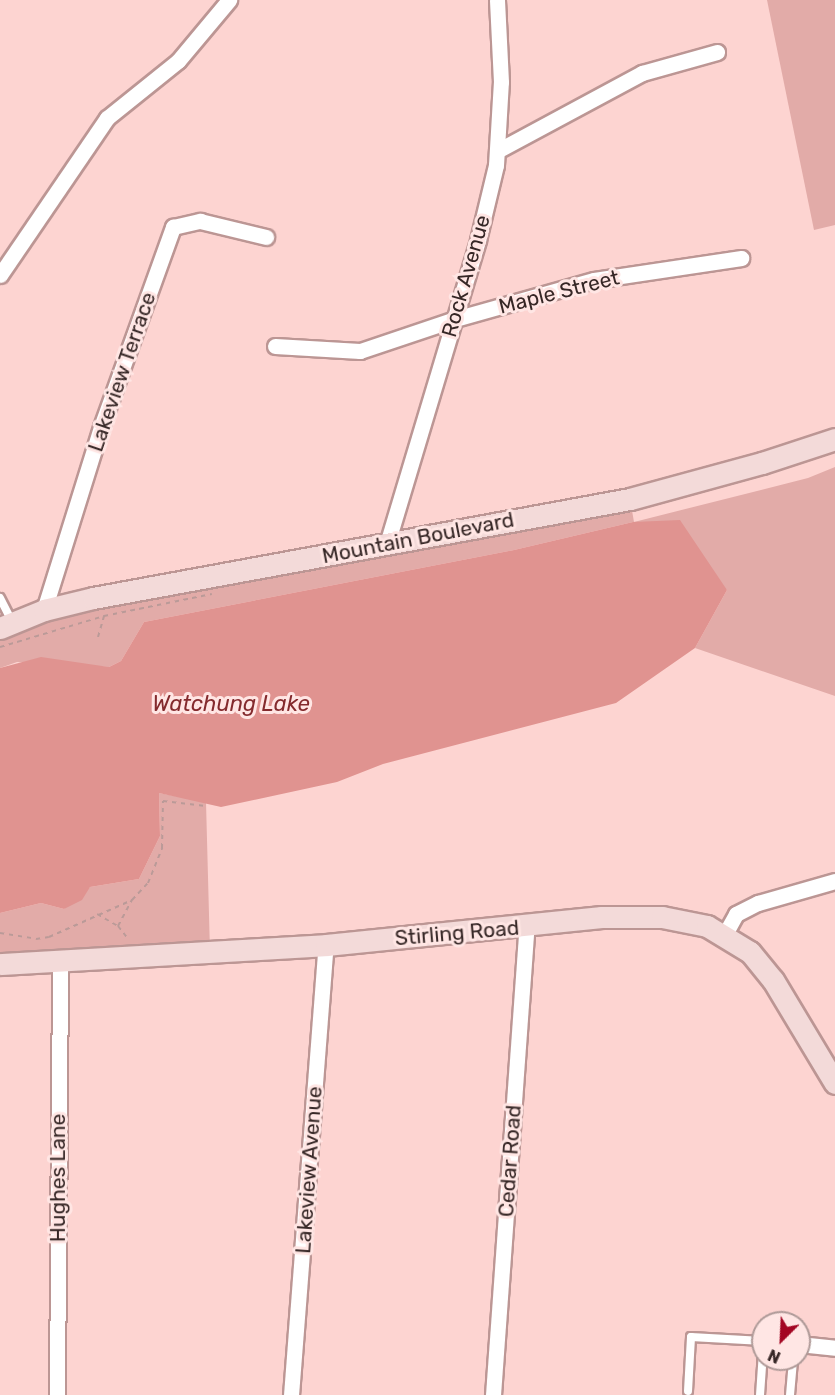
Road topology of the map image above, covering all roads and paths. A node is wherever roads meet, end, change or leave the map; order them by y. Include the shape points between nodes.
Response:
1 (229, 0) edge
2 (497, 0) edge
3 (717, 52) dead end
4 (497, 151) junction
5 (266, 237) dead end
6 (741, 258) dead end
7 (0, 275) edge
8 (454, 319) junction
9 (275, 346) dead end
10 (835, 439) edge
11 (387, 544) junction
12 (0, 598) edge
13 (44, 610) junction
14 (104, 616) dead end
15 (6, 626) edge
16 (98, 637) dead end
17 (206, 806) dead end
18 (835, 881) edge
19 (132, 900) junction
20 (96, 914) junction
21 (118, 926) junction
22 (527, 926) junction
23 (0, 933) edge
24 (725, 934) junction
25 (326, 945) junction
26 (142, 956) junction
27 (60, 961) junction
28 (0, 964) edge
29 (835, 1083) edge
30 (751, 1340) edge
31 (811, 1345) edge
32 (835, 1348) edge
33 (762, 1371) edge
34 (792, 1371) edge
35 (688, 1391) dead end
36 (57, 1395) edge
37 (291, 1395) edge
38 (493, 1395) edge
39 (760, 1395) edge
40 (790, 1395) edge

1 - 7 street via 178,62 107,118
2 - 4 street, Rock Avenue via 501,82
3 - 4 street via 642,73
4 - 8 street, Rock Avenue via 478,240
5 - 13 street, Lakeview Terrace via 200,221 173,227 101,427
6 - 8 street, Maple Street via 594,280
8 - 9 street, Maple Street via 360,351
8 - 11 street, Rock Avenue
10 - 11 street, Mountain Boulevard via 762,464 630,499
11 - 13 street, Mountain Boulevard
12 - 15 lane
13 - 15 street, Mountain Boulevard
14 - 16 path
17 - 19 path via 163,801 162,848 148,884
18 - 24 street via 758,903 736,914
19 - 20 path
19 - 21 path
20 - 21 path
20 - 23 path via 49,937 36,939
21 - 26 path
22 - 24 street, Stirling Road via 602,917 662,917 707,926
22 - 25 street, Stirling Road
22 - 38 street, Cedar Road
24 - 29 street, Stirling Road via 761,963
25 - 26 street, Stirling Road
25 - 37 street, Lakeview Avenue
26 - 27 street, Stirling Road
27 - 28 street, Stirling Road
27 - 36 street, Hughes Lane
30 - 35 lane via 691,1337
31 - 32 street
33 - 39 lane
34 - 40 lane

